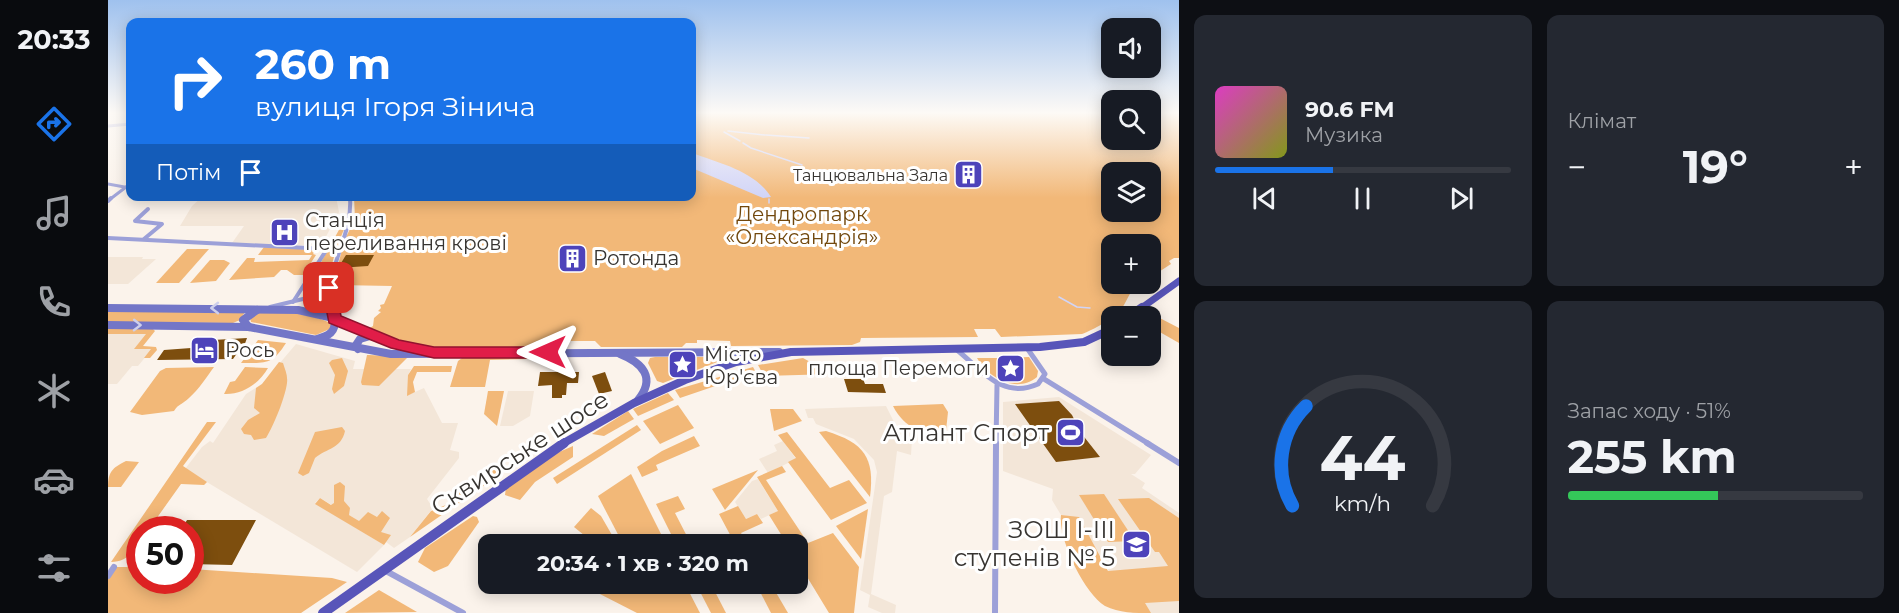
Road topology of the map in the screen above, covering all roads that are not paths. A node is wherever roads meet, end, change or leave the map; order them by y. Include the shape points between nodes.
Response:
1 (108, 184) edge
2 (126, 186) edge
3 (126, 188) edge
4 (108, 201) edge
5 (350, 201) edge
6 (148, 209) dead end
7 (108, 238) edge
8 (144, 239) junction
9 (1179, 281) edge
10 (329, 286) junction
11 (293, 302) junction
12 (1143, 306) edge
13 (108, 308) edge
14 (262, 308) junction
15 (334, 319) junction
16 (108, 325) edge
17 (249, 327) junction
18 (1101, 334) edge
19 (372, 336) junction
20 (312, 339) junction
21 (955, 348) junction
22 (1027, 348) junction
23 (358, 349) junction
24 (790, 351) junction
25 (434, 352) junction
26 (615, 352) junction
27 (1044, 379) junction
28 (997, 384) junction
29 (634, 403) junction
30 (1179, 463) edge
31 (114, 567) dead end
32 (384, 570) junction
33 (108, 576) edge
34 (322, 613) edge
35 (463, 613) edge
36 (995, 613) edge

1 - 2 street
3 - 4 street
5 - 10 street via 352,218
6 - 8 street via 135,221 162,224
7 - 8 street
8 - 11 street via 327,249
9 - 12 main road
10 - 11 street
10 - 15 street
11 - 14 street
14 -> 13 main road
14 - 15 main road via 298,310
14 - 17 main road via 246,316 244,324
15 - 19 main road
15 - 20 main road via 336,328 331,334
16 -> 17 main road
17 - 20 main road
18 - 22 main road, Сквирське шосе via 1084,342
19 - 23 main road via 360,339
19 - 25 main road
20 - 23 main road
21 - 22 main road, Сквирське шосе
21 - 24 main road, Сквирське шосе
21 - 28 street
22 - 27 street via 1045,374
23 - 25 main road via 391,354
24 - 26 main road
24 - 29 main road, Сквирське шосе via 736,362
25 - 26 main road
26 - 29 main road via 637,361 647,378 646,390
27 - 28 street via 1032,387
27 - 30 street
28 - 36 street
29 - 32 main road, Сквирське шосе via 544,456
31 - 33 street
32 - 34 main road, Сквирське шосе
32 - 35 street

